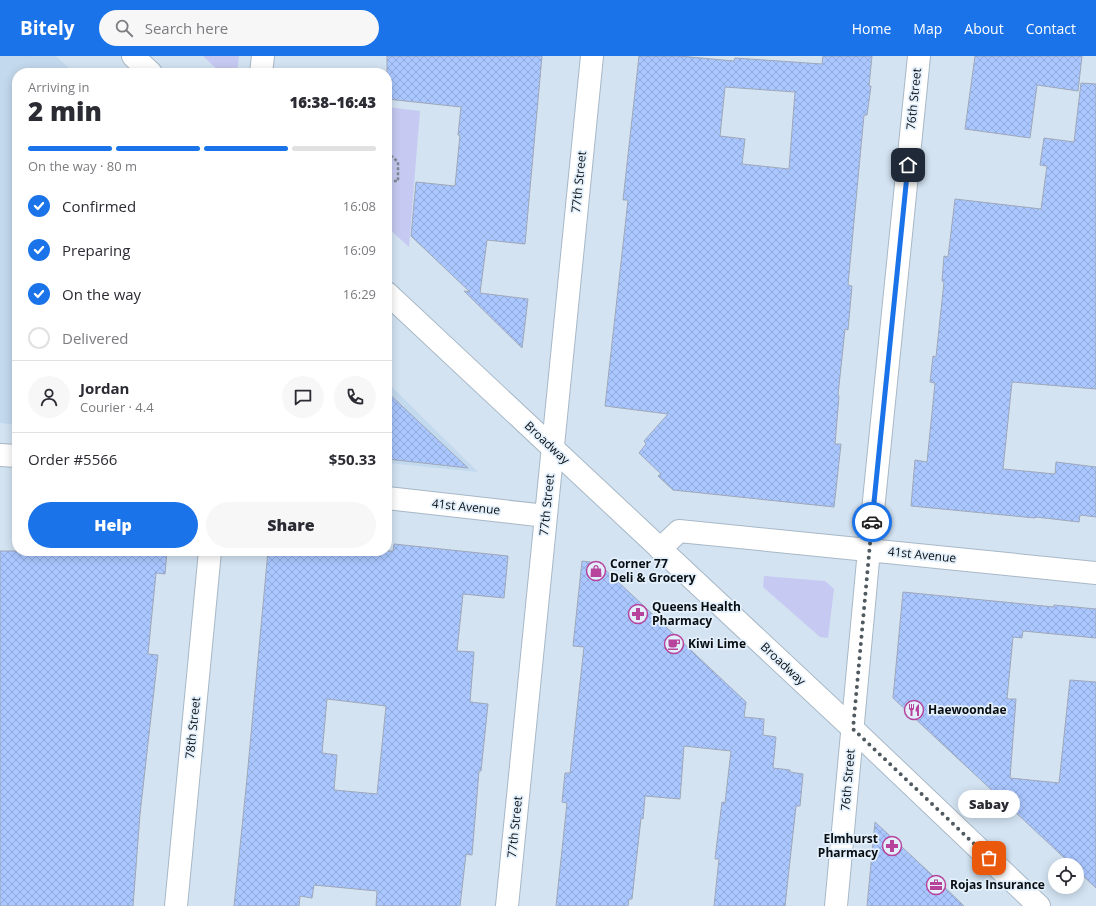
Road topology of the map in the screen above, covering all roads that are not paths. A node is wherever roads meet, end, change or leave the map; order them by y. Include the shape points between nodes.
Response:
1 (133, 56) edge
2 (263, 56) edge
3 (592, 56) edge
4 (918, 56) edge
5 (146, 68) edge
6 (262, 68) edge
7 (392, 298) edge
8 (553, 448) junction
9 (0, 454) edge
10 (12, 455) edge
11 (392, 499) edge
12 (546, 516) junction
13 (660, 549) junction
14 (869, 550) junction
15 (210, 556) edge
16 (1096, 573) edge
17 (853, 729) junction
18 (176, 906) edge
19 (508, 906) edge
20 (836, 906) edge
21 (1039, 906) edge

1 - 5 street
2 - 6 street
3 - 8 street, 77th Street
4 - 14 street, 76th Street
7 - 8 street, Broadway
8 - 12 street, 77th Street
8 - 13 street, Broadway
9 - 10 street
11 - 12 street, 41st Avenue
12 - 19 street, 77th Street
13 - 14 street, 41st Avenue via 679,531
13 - 17 street, Broadway
14 - 16 street, 41st Avenue
14 - 17 street, 76th Street
15 - 18 street, 78th Street
17 - 20 street, 76th Street
17 - 21 street, Broadway

